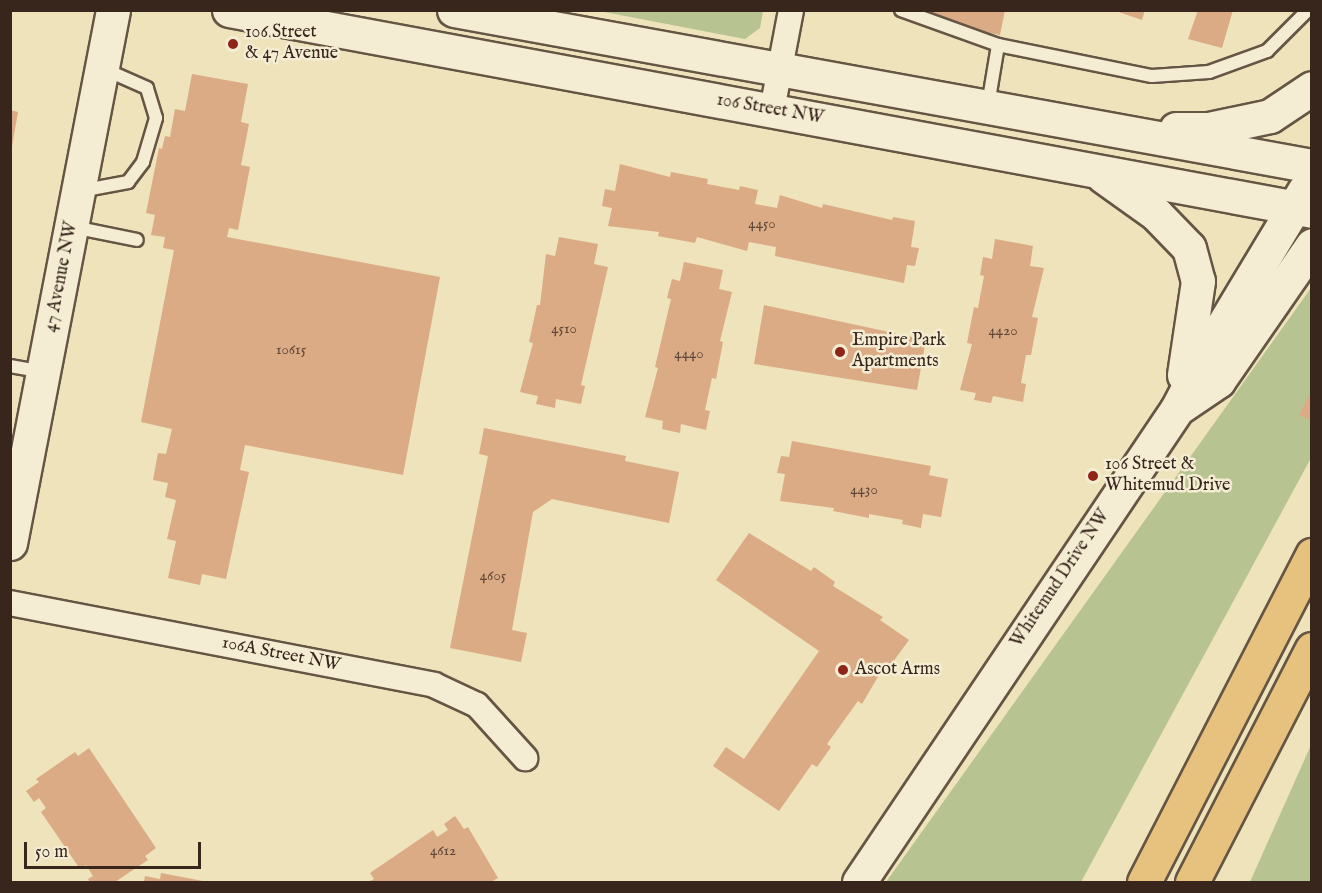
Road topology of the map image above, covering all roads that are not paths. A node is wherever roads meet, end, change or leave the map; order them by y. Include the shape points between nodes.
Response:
1 (113, 10) edge
2 (229, 10) edge
3 (454, 10) edge
4 (791, 10) edge
5 (901, 10) edge
6 (1308, 10) edge
7 (998, 45) junction
8 (102, 68) junction
9 (780, 69) junction
10 (1311, 88) edge
11 (987, 108) junction
12 (772, 110) junction
13 (1105, 129) junction
14 (1311, 166) edge
15 (1095, 170) junction
16 (1311, 179) edge
17 (78, 191) junction
18 (1302, 209) edge
19 (72, 226) junction
20 (137, 240) dead end
21 (1311, 245) edge
22 (10, 366) edge
23 (44, 372) junction
24 (1177, 409) junction
25 (10, 543) edge
26 (1311, 555) edge
27 (10, 603) edge
28 (1311, 649) edge
29 (525, 758) dead end
30 (1200, 768) junction
31 (1241, 781) junction
32 (859, 882) edge
33 (1126, 882) edge
34 (1144, 882) edge
35 (1191, 882) edge
36 (1202, 882) edge

1 - 8 street, 47 Avenue NW
2 - 12 street, 106 Street NW
3 - 9 street
4 - 9 street
5 - 7 lane
6 - 7 lane via 1267,51 1209,72 1152,76
7 - 11 lane
8 - 17 street, 47 Avenue NW
8 - 17 lane via 147,88 156,118 143,162 128,182
9 - 11 street
9 - 12 street
10 - 13 street via 1270,116 1209,129
11 - 13 street
12 - 15 street, 106 Street NW
13 - 14 street
15 - 18 street, 106 Street NW
15 - 24 street via 1176,231 1194,264 1197,302
16 - 18 street, Whitemud Drive NW
17 - 19 street, 47 Avenue NW
18 - 24 street, Whitemud Drive NW via 1205,355
19 - 20 lane
19 - 23 street, 47 Avenue NW
21 - 24 street via 1218,381
22 - 23 lane
23 - 25 street, 47 Avenue NW
24 - 32 street, Whitemud Drive NW
26 - 30 highway
27 - 29 street, 106A Street NW via 434,685 477,705
28 - 31 highway
30 - 33 highway
30 - 34 highway
31 - 35 highway
31 - 36 highway

